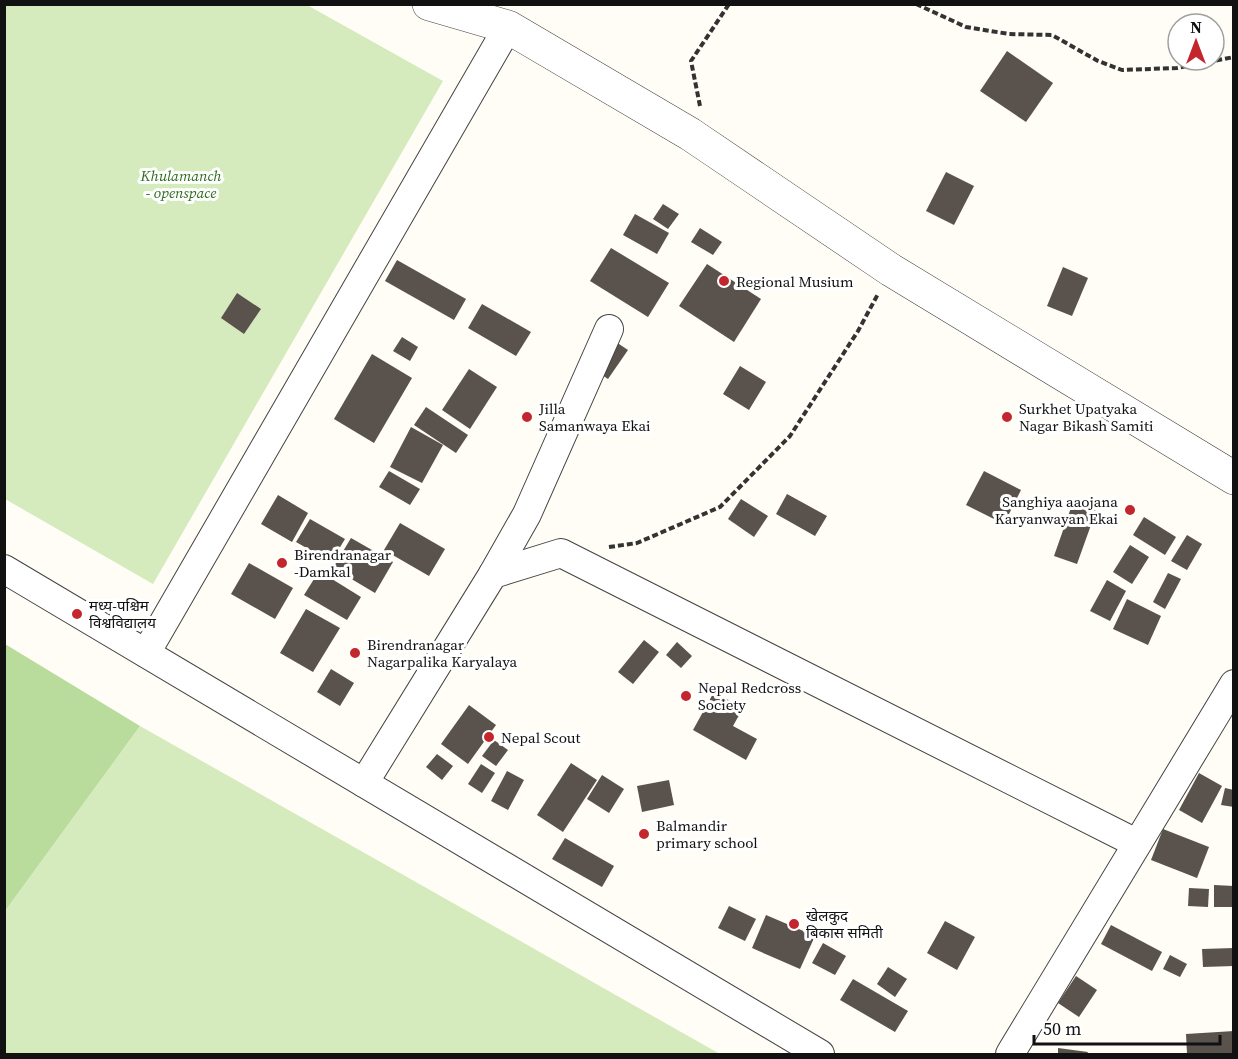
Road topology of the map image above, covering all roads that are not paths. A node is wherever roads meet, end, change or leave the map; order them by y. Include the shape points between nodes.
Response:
1 (429, 4) edge
2 (508, 27) junction
3 (609, 329) dead end
4 (1233, 478) edge
5 (4, 569) edge
6 (493, 574) junction
7 (146, 653) junction
8 (1233, 684) edge
9 (364, 783) junction
10 (1137, 843) junction
11 (820, 1054) edge
12 (1010, 1054) edge

1 - 2 street
2 - 4 street via 690,134 891,270
2 - 7 street
3 - 6 street via 526,514
5 - 7 street
6 - 9 street
6 - 10 street via 561,553
7 - 9 street
8 - 10 street
9 - 11 street
10 - 12 street

